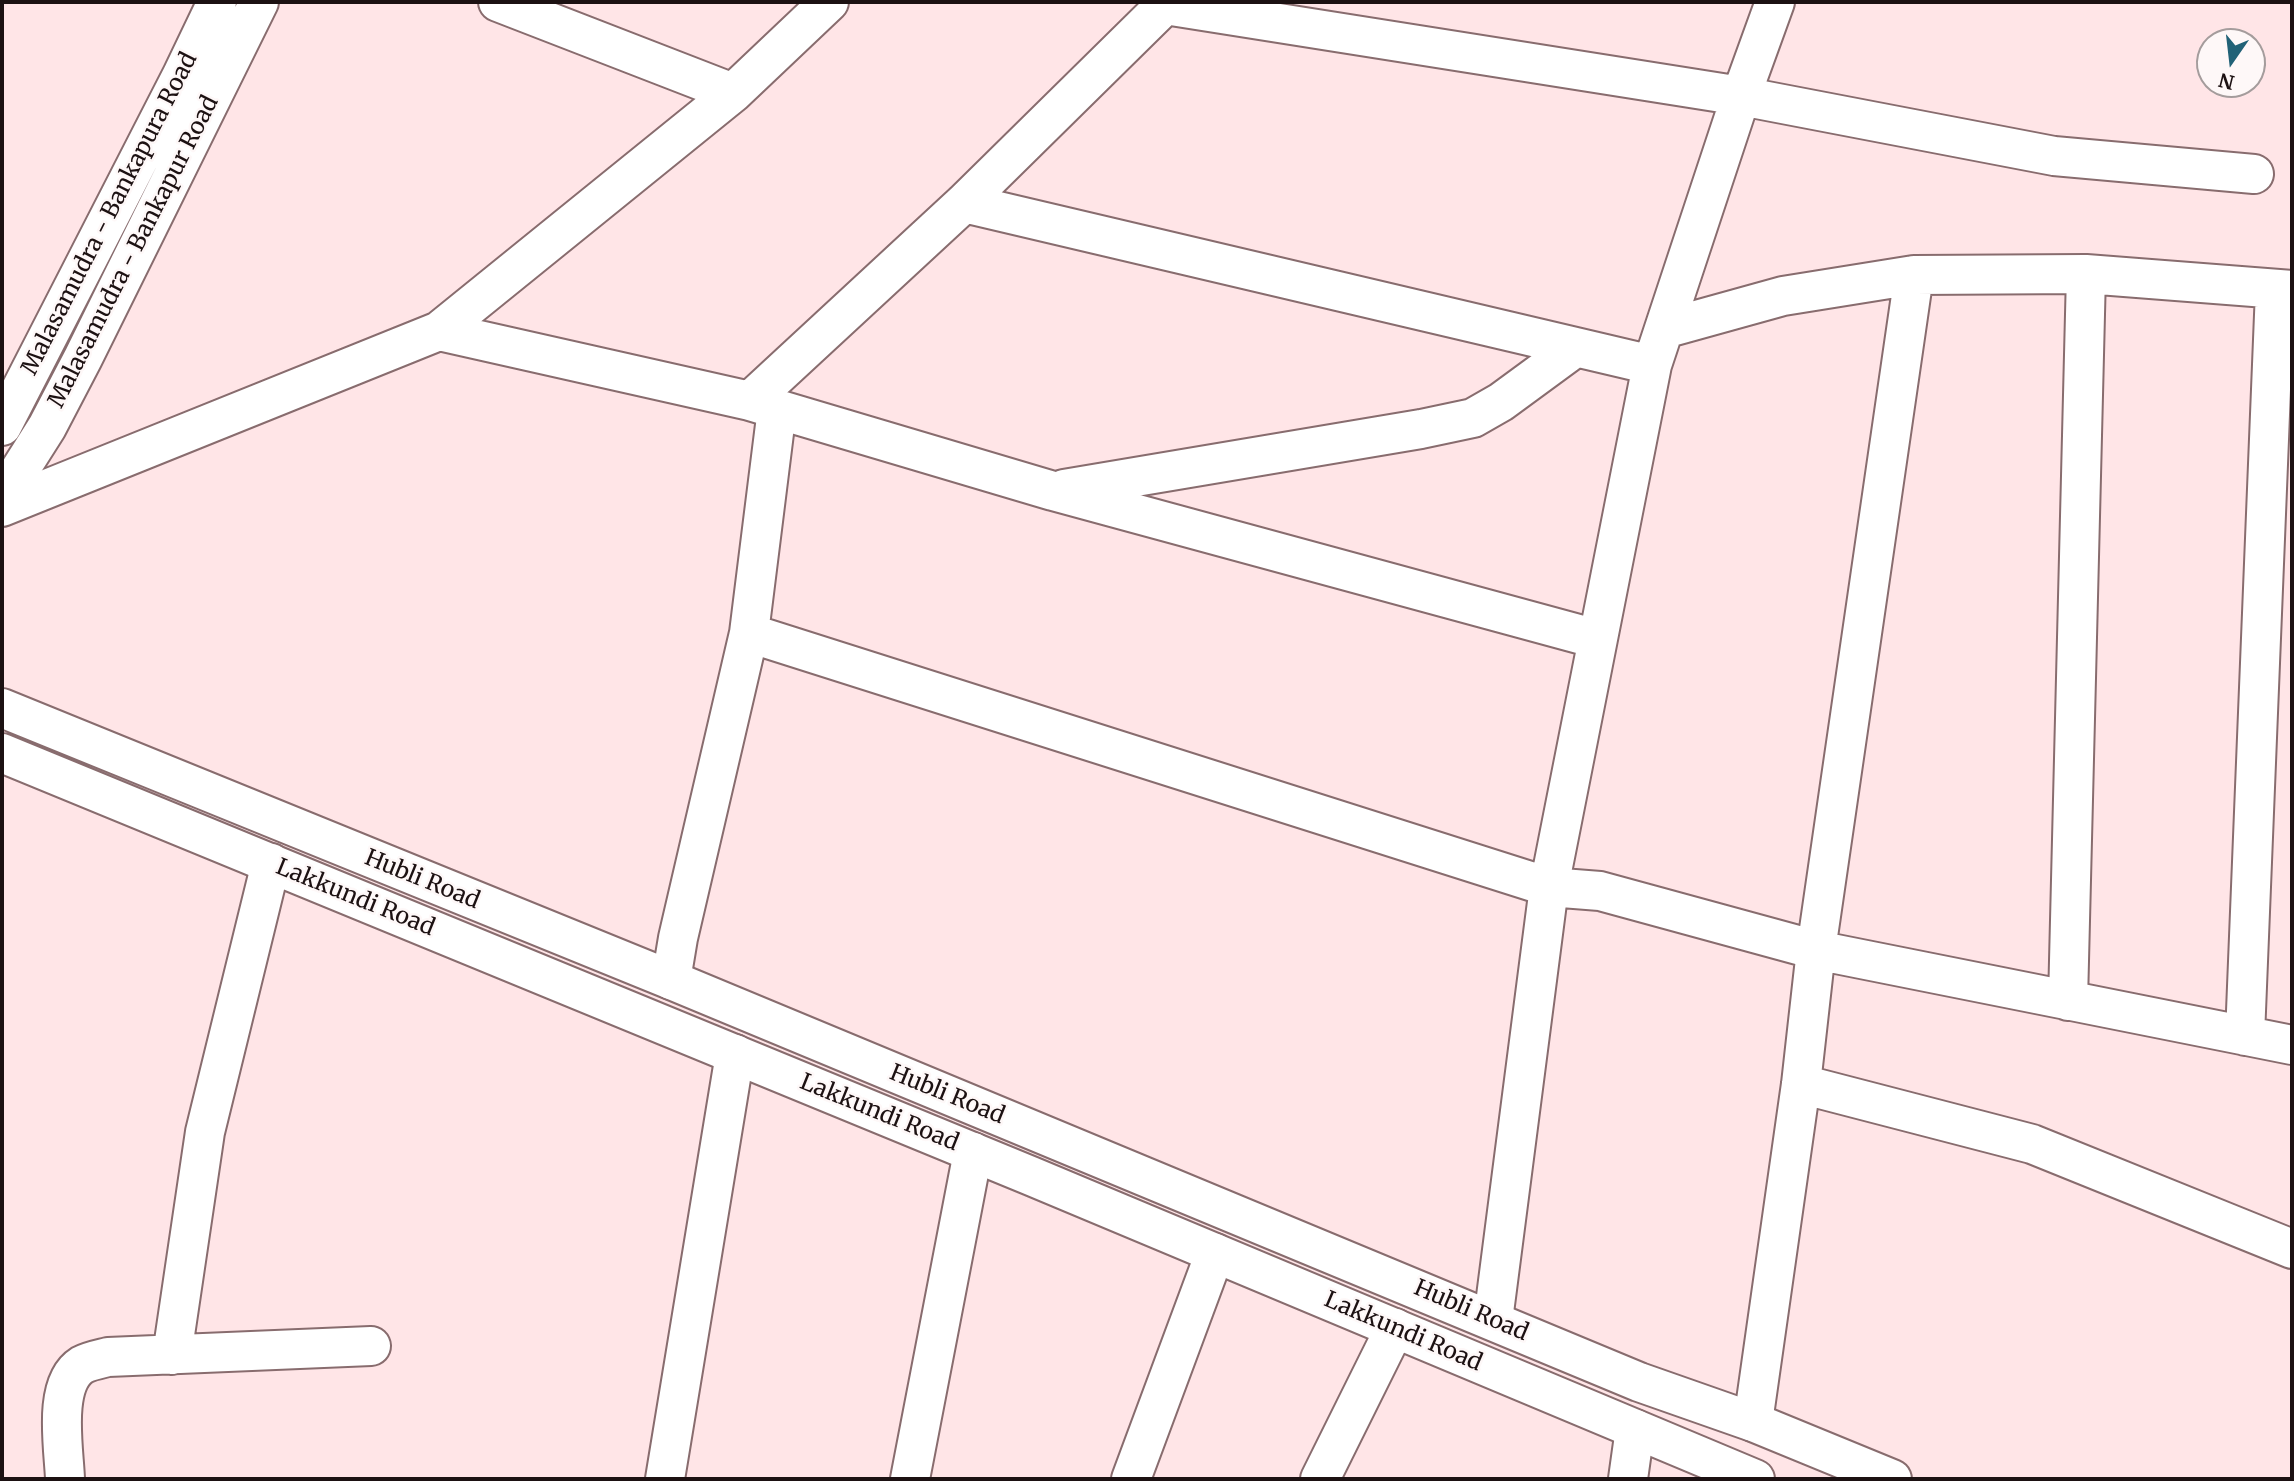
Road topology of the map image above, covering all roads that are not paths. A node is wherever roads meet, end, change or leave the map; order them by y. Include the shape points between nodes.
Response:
1 (217, 2) edge
2 (259, 2) edge
3 (498, 2) edge
4 (829, 2) edge
5 (1775, 2) edge
6 (1162, 3) edge
7 (733, 93) junction
8 (1741, 96) junction
9 (2254, 174) dead end
10 (964, 203) junction
11 (2086, 274) junction
12 (1914, 275) junction
13 (2284, 290) edge
14 (1664, 328) junction
15 (439, 331) junction
16 (1576, 347) junction
17 (1652, 365) junction
18 (764, 405) junction
19 (2, 426) edge
20 (1053, 491) junction
21 (2, 498) edge
22 (2, 507) edge
23 (749, 633) junction
24 (1597, 639) junction
25 (2, 708) edge
26 (2, 753) edge
27 (271, 863) junction
28 (1549, 887) junction
29 (1816, 950) junction
30 (671, 980) junction
31 (2068, 1001) junction
32 (2245, 1036) junction
33 (2292, 1045) edge
34 (735, 1054) junction
35 (1801, 1084) junction
36 (973, 1152) junction
37 (2292, 1249) edge
38 (1215, 1253) junction
39 (1493, 1320) junction
40 (1395, 1328) junction
41 (370, 1346) dead end
42 (172, 1355) junction
43 (1753, 1422) junction
44 (1635, 1429) junction
45 (65, 1479) edge
46 (665, 1479) edge
47 (911, 1479) edge
48 (1131, 1479) edge
49 (1320, 1479) edge
50 (1628, 1479) edge
51 (1755, 1479) edge
52 (1892, 1479) edge

1 - 19 street, Malasamudra - Bankapura Road
2 - 21 street, Malasamudra - Bankapur Road via 83,358
3 - 7 street
4 - 7 street
5 - 8 street
6 - 8 street
6 - 10 street
7 - 15 street
8 - 9 street via 2054,156
8 - 14 street
10 - 16 street
10 - 18 street
11 - 12 street
11 - 13 street
11 - 31 street
12 - 14 street via 1783,296
12 - 29 street
13 - 32 street
14 - 17 street
15 - 18 street
15 - 22 street
16 - 17 street
16 - 20 street via 1473,418
17 - 24 street
18 - 20 street
18 - 23 street
20 - 24 street
23 - 28 street
23 - 30 street
24 - 28 street
25 - 30 street, Hubli Road
26 - 27 street, Lakkundi Road
27 - 34 street, Lakkundi Road
27 - 42 street via 205,1132
28 - 29 street via 1600,891
28 - 39 street
29 - 31 street
29 - 35 street
30 - 39 street, Hubli Road
31 - 32 street
32 - 33 street
34 - 36 street, Lakkundi Road
34 - 46 street
35 - 37 street via 2032,1144
35 - 43 street
36 - 38 street, Lakkundi Road
36 - 47 street
38 - 40 street, Lakkundi Road
38 - 48 street
39 - 43 street, Hubli Road via 1639,1382
40 - 44 street, Lakkundi Road
40 - 49 street
41 - 42 street
42 - 45 street via 108,1357 82,1365 66,1384 62,1412
43 - 52 street, Hubli Road
44 - 50 street
44 - 51 street, Lakkundi Road

